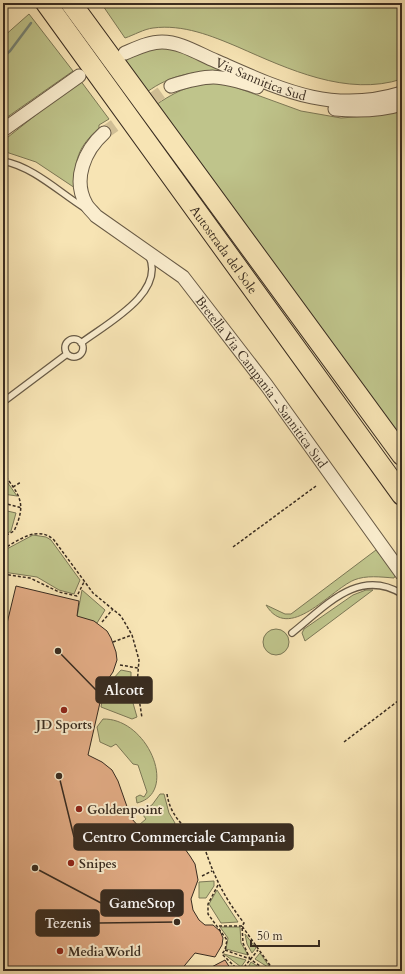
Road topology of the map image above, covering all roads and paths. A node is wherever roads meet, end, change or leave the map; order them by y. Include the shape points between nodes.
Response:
1 (46, 3) edge
2 (71, 3) edge
3 (125, 53) dead end
4 (79, 76) dead end
5 (171, 86) tunnel mouth
6 (402, 93) edge
7 (402, 104) edge
8 (3, 130) edge
9 (104, 133) tunnel mouth
10 (3, 161) edge
11 (96, 216) junction
12 (147, 252) junction
13 (81, 343) junction
14 (67, 354) junction
15 (3, 402) edge
16 (402, 455) edge
17 (3, 473) edge
18 (21, 482) dead end
19 (316, 486) dead end
20 (13, 487) junction
21 (402, 495) edge
22 (3, 503) edge
23 (22, 508) junction
24 (3, 537) edge
25 (233, 547) dead end
26 (3, 549) edge
27 (3, 574) edge
28 (402, 574) edge
29 (84, 582) junction
30 (402, 594) edge
31 (113, 609) junction
32 (102, 622) dead end
33 (292, 633) dead end
34 (132, 634) junction
35 (113, 642) dead end
36 (120, 665) dead end
37 (138, 668) junction
38 (402, 698) edge
39 (142, 718) dead end
40 (344, 742) dead end
41 (167, 794) dead end
42 (181, 824) junction
43 (195, 837) dead end
44 (173, 838) dead end
45 (206, 852) dead end
46 (212, 871) junction
47 (202, 876) dead end
48 (218, 885) junction
49 (218, 926) junction
50 (242, 926) junction
51 (225, 950) junction
52 (258, 950) junction
53 (250, 959) junction
54 (240, 971) edge
55 (267, 971) edge
56 (274, 971) edge

1 - 21 highway, Autostrada del Sole
2 - 16 highway, Autostrada del Sole
3 - 6 street, Via Sannitica Sud via 151,43 176,44 261,80 319,100 355,102 385,99
4 - 8 street
5 - 7 street, Via Sannitica Sud via 207,76 228,77 317,108 354,111 385,109
9 - 11 street via 87,151 80,179 86,204
10 - 11 lane via 14,163 32,173
11 - 12 street, Bretella Via Campania - Sannitica Sud
12 - 13 lane via 152,270 146,291 137,301
12 - 28 street, Bretella Via Campania - Sannitica Sud via 183,277 267,386
13 - 14 lane via 83,348 79,356 74,358
13 - 14 lane via 74,339 69,341 64,349
14 - 15 lane
17 - 20 path
18 - 20 path
19 - 25 path
20 - 23 path via 20,496
22 - 23 path
23 - 24 path via 14,531
26 - 29 path via 30,534 47,535 54,540
27 - 29 path via 30,578 59,592 77,596
29 - 31 path
30 - 33 lane via 393,588 373,584 356,586 342,593
31 - 32 path
31 - 34 path via 121,616
34 - 35 path
34 - 37 path
36 - 37 path
37 - 39 path via 137,685
38 - 40 path
41 - 42 path via 172,813
42 - 43 path
42 - 44 path
45 - 46 path
46 - 47 path
46 - 48 path
48 - 49 path via 211,896 208,909 210,918
48 - 50 path via 244,923
49 - 50 path
49 - 51 path via 227,940
50 - 52 path
50 - 53 path via 243,943
51 - 53 path
51 - 54 path via 222,954
52 - 53 path
52 - 56 path
53 - 54 path
53 - 55 path

